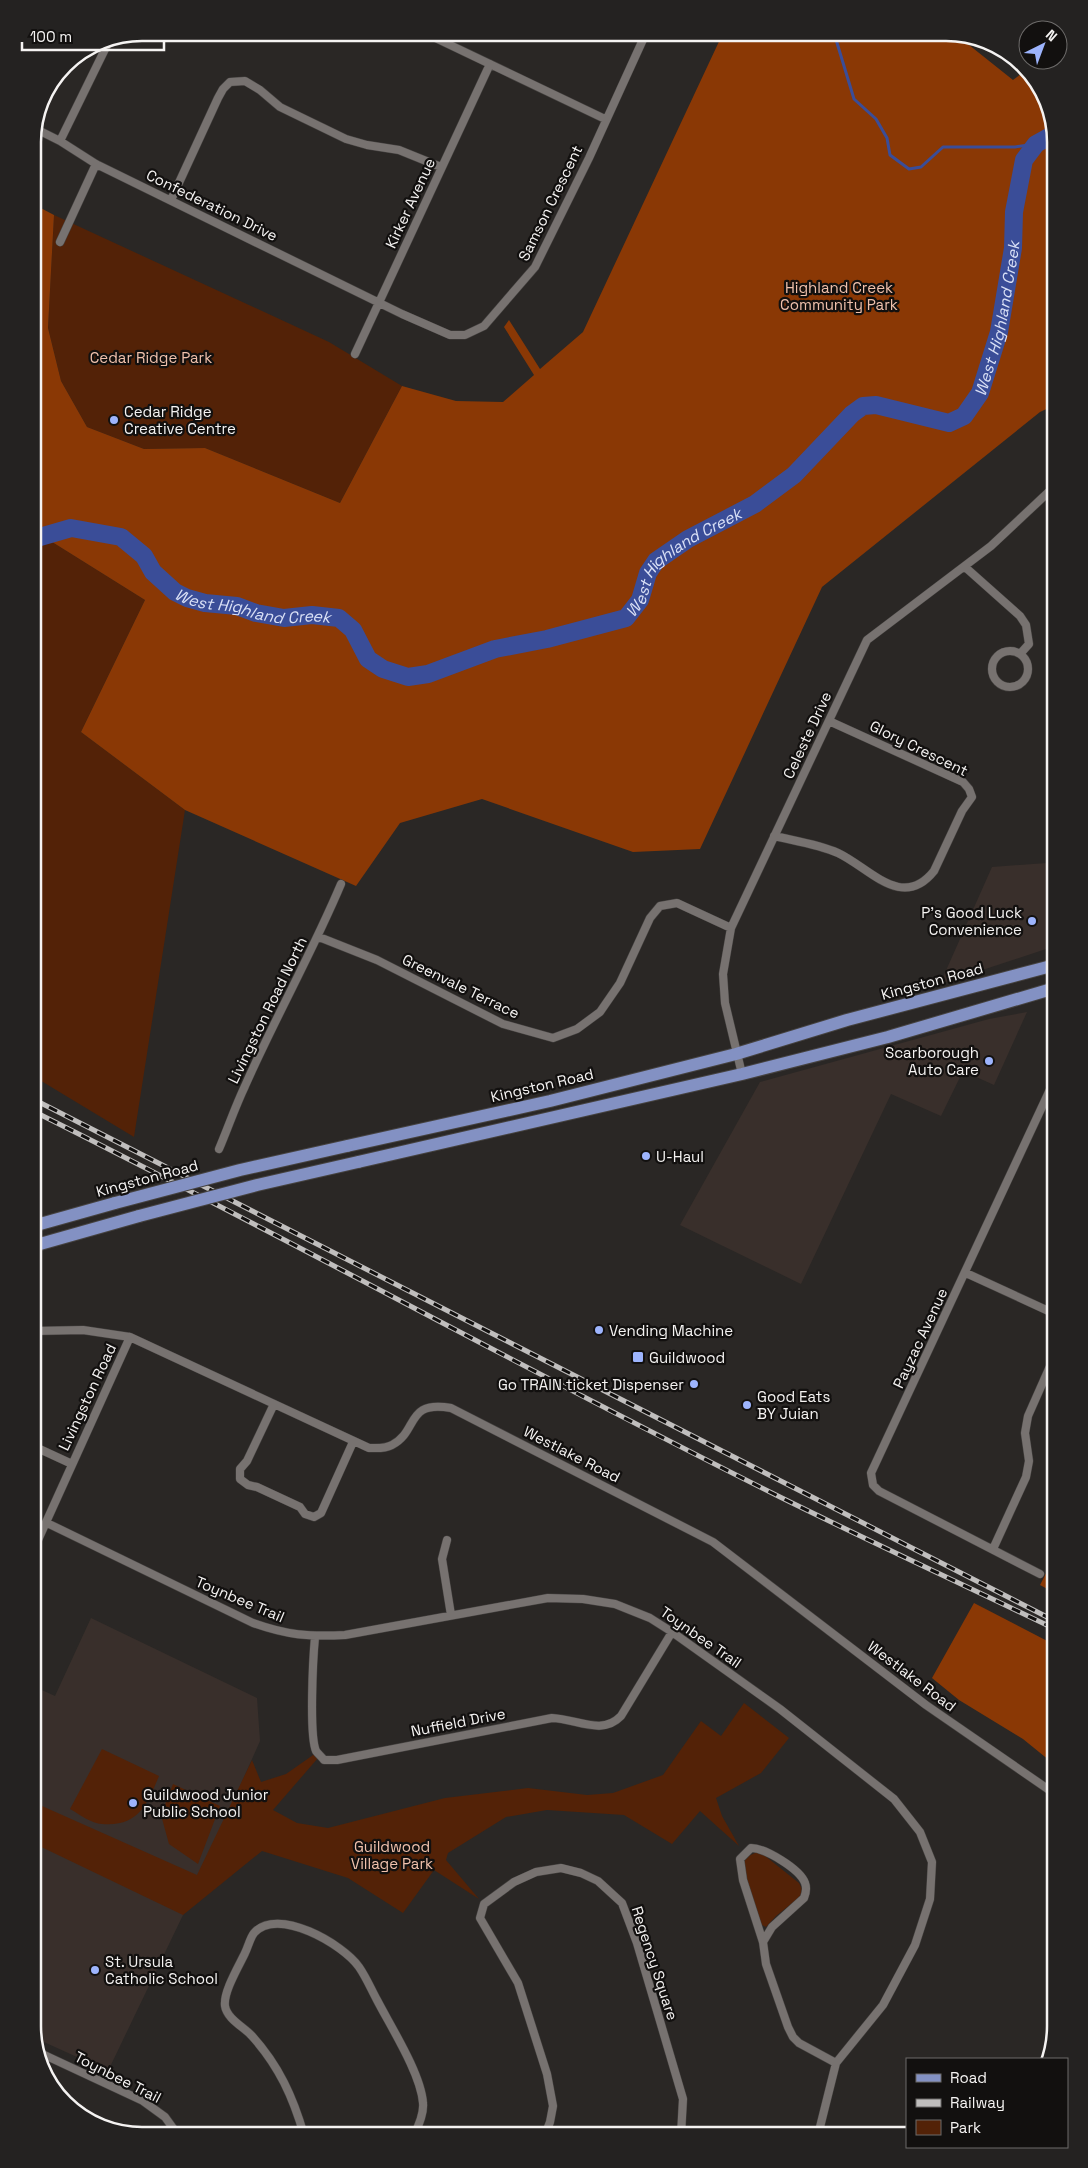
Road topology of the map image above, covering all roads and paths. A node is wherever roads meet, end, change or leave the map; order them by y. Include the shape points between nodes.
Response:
1 (442, 41) edge
2 (642, 41) edge
3 (105, 48) edge
4 (490, 64) junction
5 (605, 119) junction
6 (42, 132) edge
7 (60, 141) junction
8 (96, 164) junction
9 (441, 167) junction
10 (171, 200) junction
11 (60, 242) dead end
12 (379, 302) junction
13 (355, 354) dead end
14 (1047, 496) edge
15 (966, 567) junction
16 (1020, 654) junction
17 (829, 721) junction
18 (774, 836) junction
19 (341, 884) dead end
20 (732, 928) junction
21 (319, 937) junction
22 (1047, 967) edge
23 (1047, 991) edge
24 (736, 1054) junction
25 (742, 1074) junction
26 (1047, 1098) edge
27 (219, 1149) dead end
28 (41, 1224) edge
29 (41, 1244) edge
30 (966, 1273) junction
31 (1047, 1310) edge
32 (41, 1331) edge
33 (130, 1337) junction
34 (1047, 1375) edge
35 (274, 1404) junction
36 (353, 1442) junction
37 (41, 1450) edge
38 (72, 1464) junction
39 (47, 1523) junction
40 (41, 1534) edge
41 (447, 1540) dead end
42 (993, 1549) junction
43 (1040, 1574) dead end
44 (452, 1615) junction
45 (672, 1632) junction
46 (315, 1637) junction
47 (1047, 1788) edge
48 (763, 1942) junction
49 (46, 2056) edge
50 (836, 2063) junction
51 (172, 2127) edge
52 (301, 2127) edge
53 (418, 2127) edge
54 (548, 2127) edge
55 (681, 2127) edge
56 (820, 2127) edge

1 - 4 street
2 - 5 street, Samson Crescent
3 - 7 street
4 - 5 street
4 - 9 street, Kirker Avenue
5 - 12 street, Samson Crescent via 535,267 484,326 465,335 450,335
6 - 7 street, Confederation Drive
7 - 8 street, Confederation Drive
8 - 10 street, Confederation Drive
8 - 11 street
9 - 10 street via 399,150 346,139 280,106 252,84 233,81 218,98
9 - 12 street, Kirker Avenue
10 - 12 street, Confederation Drive
12 - 13 street, Kirker Avenue
14 - 15 street, Celeste Drive
15 - 16 street via 1026,625 1029,644
15 - 17 street, Celeste Drive via 867,640
16 - 16 street via 1004,652 995,660 992,671 1002,685 1014,686 1024,680 1028,670
17 - 18 street, Celeste Drive
17 - 18 street, Glory Crescent via 963,782 972,797 934,870 915,887 890,886 836,852
18 - 20 street, Celeste Drive
19 - 21 street, Livingston Road North
20 - 21 street, Greenvale Terrace via 677,903 660,906 650,918 620,983 600,1012 577,1029 553,1038 503,1024 377,960
20 - 24 street, Celeste Drive via 723,974 725,1003
21 - 27 street, Livingston Road North via 244,1086
22 - 24 main road, Kingston Road via 847,1020
23 - 25 main road via 888,1037
24 - 25 street, Celeste Drive
24 - 28 main road, Kingston Road, bridge via 550,1101 240,1170
25 - 29 main road, bridge via 257,1185
26 - 30 street, Payzac Avenue
30 - 31 street
30 - 42 street, Payzac Avenue via 871,1473 871,1479 879,1491
32 - 33 street, Westlake Road via 83,1330
33 - 35 street, Westlake Road
33 - 38 street, Livingston Road
34 - 42 street via 1028,1416 1026,1477
35 - 36 street, Westlake Road
35 - 36 street via 240,1469 240,1479 248,1486 258,1487 300,1506 305,1514 314,1517 321,1513
36 - 47 street, Westlake Road via 369,1448 393,1445 421,1411 437,1406 451,1408 712,1542 926,1705
37 - 38 street
38 - 39 street, Livingston Road
39 - 40 street, Livingston Road
39 - 46 street, Toynbee Trail via 253,1623 283,1633
41 - 44 street via 442,1559
42 - 43 street
44 - 45 street, Toynbee Trail via 548,1598 582,1599 615,1604 650,1618
44 - 46 street, Toynbee Trail via 344,1635
45 - 46 street, Nuffield Drive via 614,1723 597,1727 552,1718 338,1760 324,1760 316,1751 314,1741
45 - 50 street, Toynbee Trail via 780,1709 894,1799 920,1832 932,1862 930,1899 915,1945 883,2005
48 - 48 street via 772,1927 804,1898 806,1885 802,1877 773,1855 751,1848 740,1858 740,1865
48 - 50 street via 766,1964 793,2037
49 - 51 street, Toynbee Trail via 143,2101 165,2117
50 - 56 street, Toynbee Trail
52 - 53 street via 290,2092 276,2067 249,2032 228,2013 224,2004 254,1933 269,1924 287,1924 319,1935 359,1966 417,2078 423,2104
54 - 55 street, Regency Square via 552,2106 547,2074 518,1983 480,1918 484,1904 514,1882 536,1872 561,1868 598,1881 622,1903 683,2099

